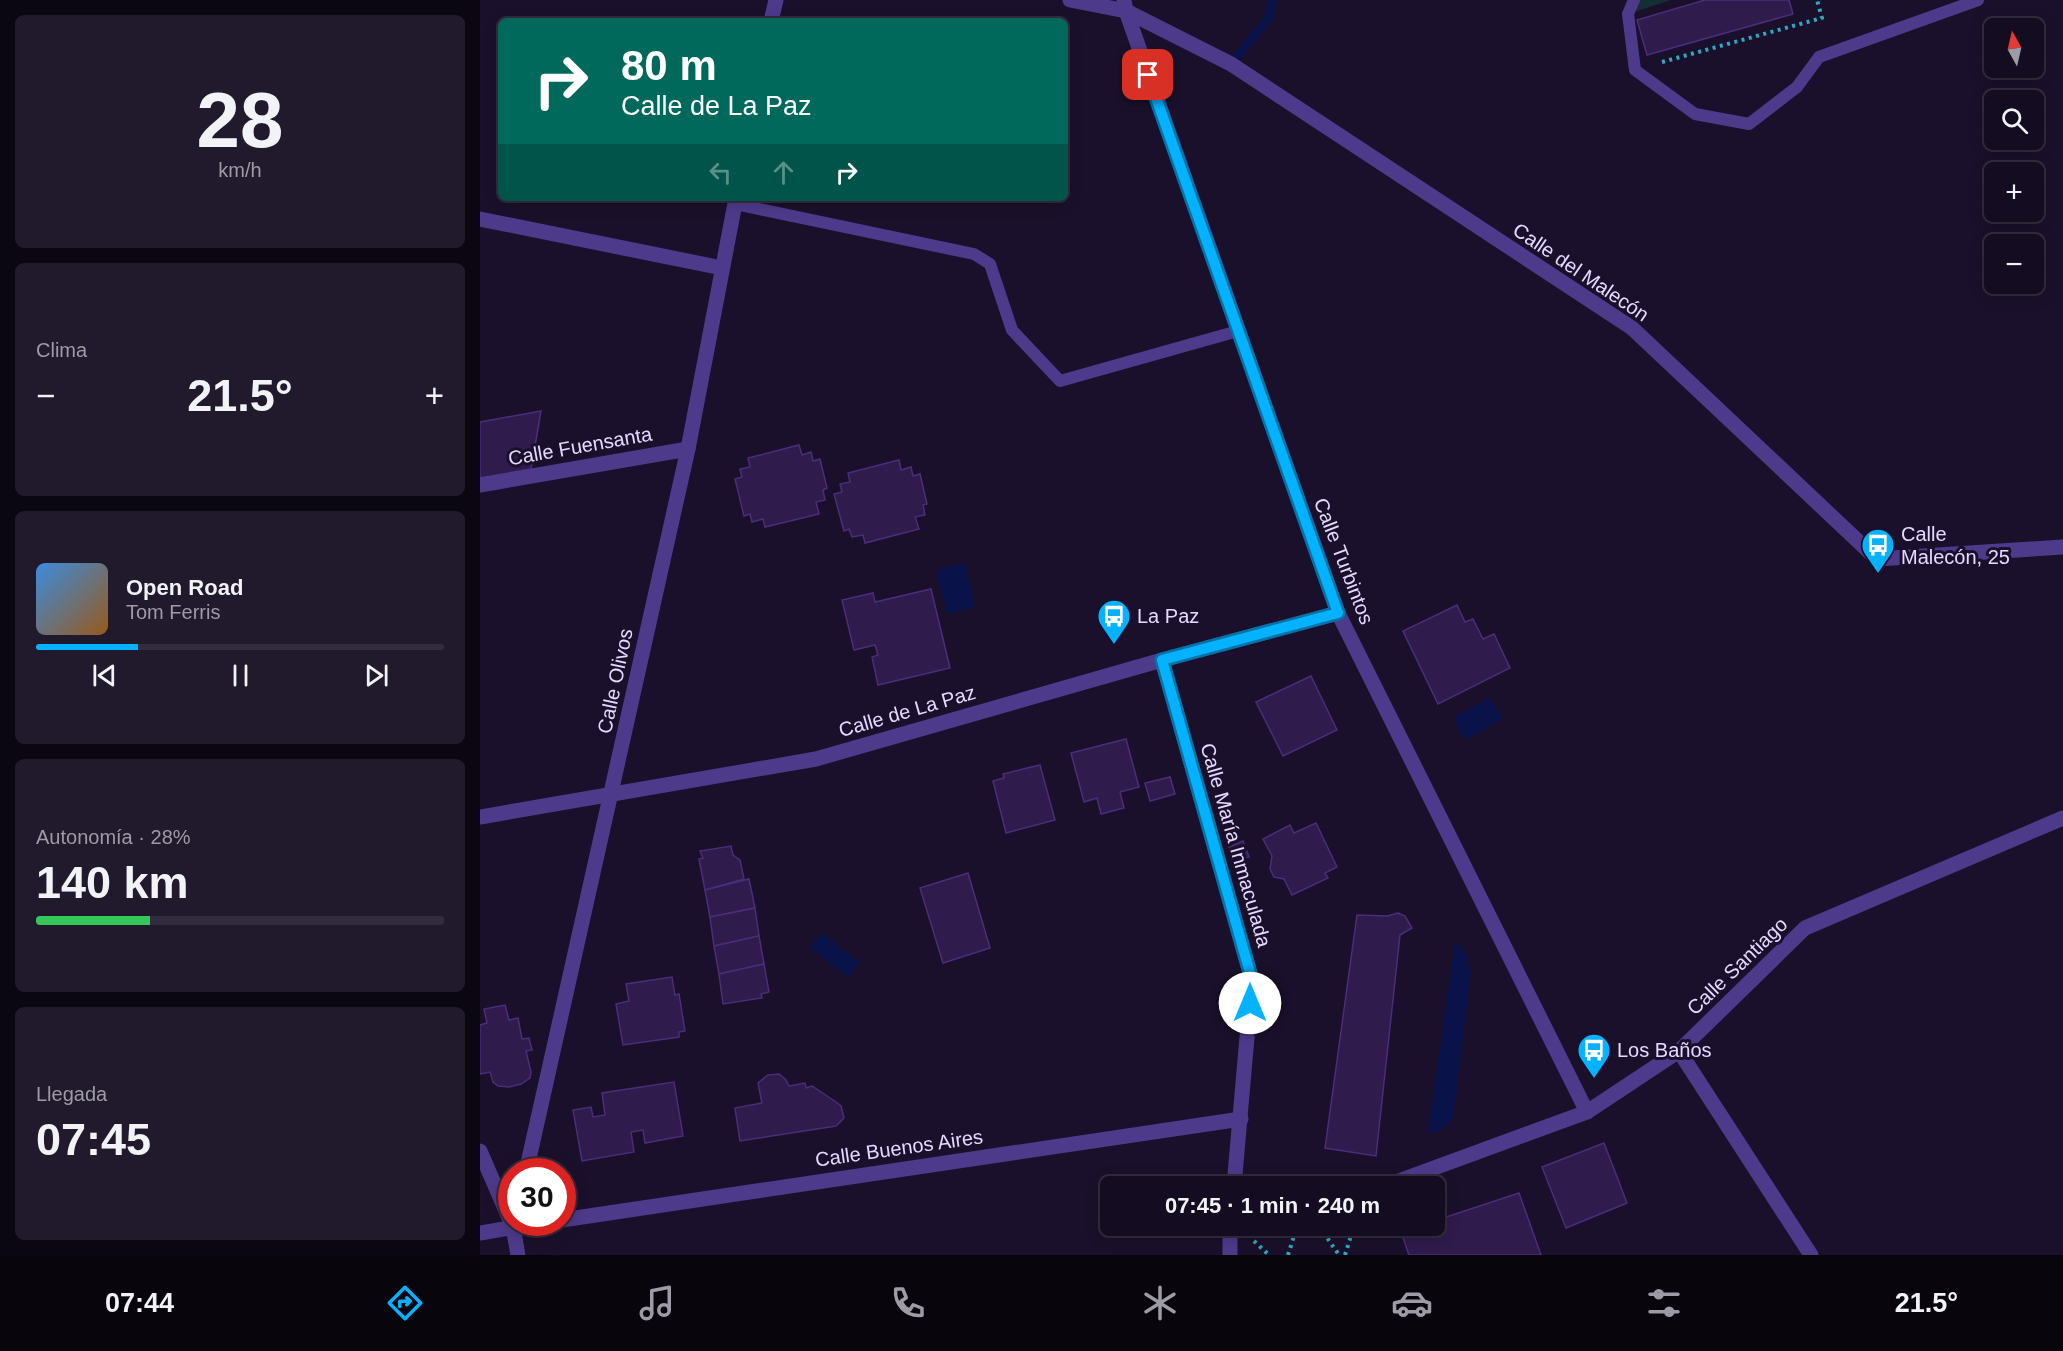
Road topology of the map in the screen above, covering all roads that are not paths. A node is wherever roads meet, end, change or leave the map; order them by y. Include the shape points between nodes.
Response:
1 (776, 0) edge
2 (1070, 0) edge
3 (1634, 0) edge
4 (1978, 0) edge
5 (1125, 5) edge
6 (772, 18) edge
7 (735, 201) edge
8 (480, 219) edge
9 (722, 268) junction
10 (1238, 331) junction
11 (688, 449) junction
12 (480, 485) edge
13 (2063, 547) edge
14 (1338, 613) junction
15 (1162, 660) junction
16 (611, 794) junction
17 (480, 817) edge
18 (2063, 818) edge
19 (1679, 1052) junction
20 (1587, 1112) junction
21 (1241, 1119) junction
22 (480, 1151) edge
23 (529, 1158) edge
24 (1235, 1176) edge
25 (1412, 1176) edge
26 (498, 1190) edge
27 (576, 1218) edge
28 (498, 1229) edge
29 (480, 1233) edge
30 (515, 1236) edge
31 (1230, 1236) edge
32 (518, 1255) edge
33 (1230, 1255) edge
34 (1811, 1255) edge

1 - 6 street
2 - 5 street, Calle del Malecón
3 - 4 lane via 1628,14 1635,70 1695,114 1749,124 1797,87 1819,57
5 - 10 street, Calle Turbintos
5 - 13 street, Calle del Malecón via 1231,64 1632,328 1877,559
7 - 9 street, Calle Olivos
7 - 10 lane via 974,254 990,264 1012,330 1060,381
8 - 9 street
9 - 11 street, Calle Olivos
10 - 14 street, Calle Turbintos
11 - 12 street, Calle Fuensanta
11 - 16 street, Calle Olivos
14 - 15 street, Calle de La Paz
14 - 20 street, Calle Turbintos
15 - 16 street, Calle de La Paz via 816,759
15 - 21 street, Calle María Inmaculada via 1252,980
16 - 17 street, Calle de La Paz
16 - 23 street, Calle Olivos
18 - 19 street, Calle Santiago via 1805,928
19 - 20 street, Calle Santiago
19 - 34 street
20 - 25 street, Calle Santiago
21 - 24 street, Calle María Inmaculada
21 - 27 street, Calle Buenos Aires
22 - 26 street
28 - 29 street
30 - 32 street
31 - 33 street

